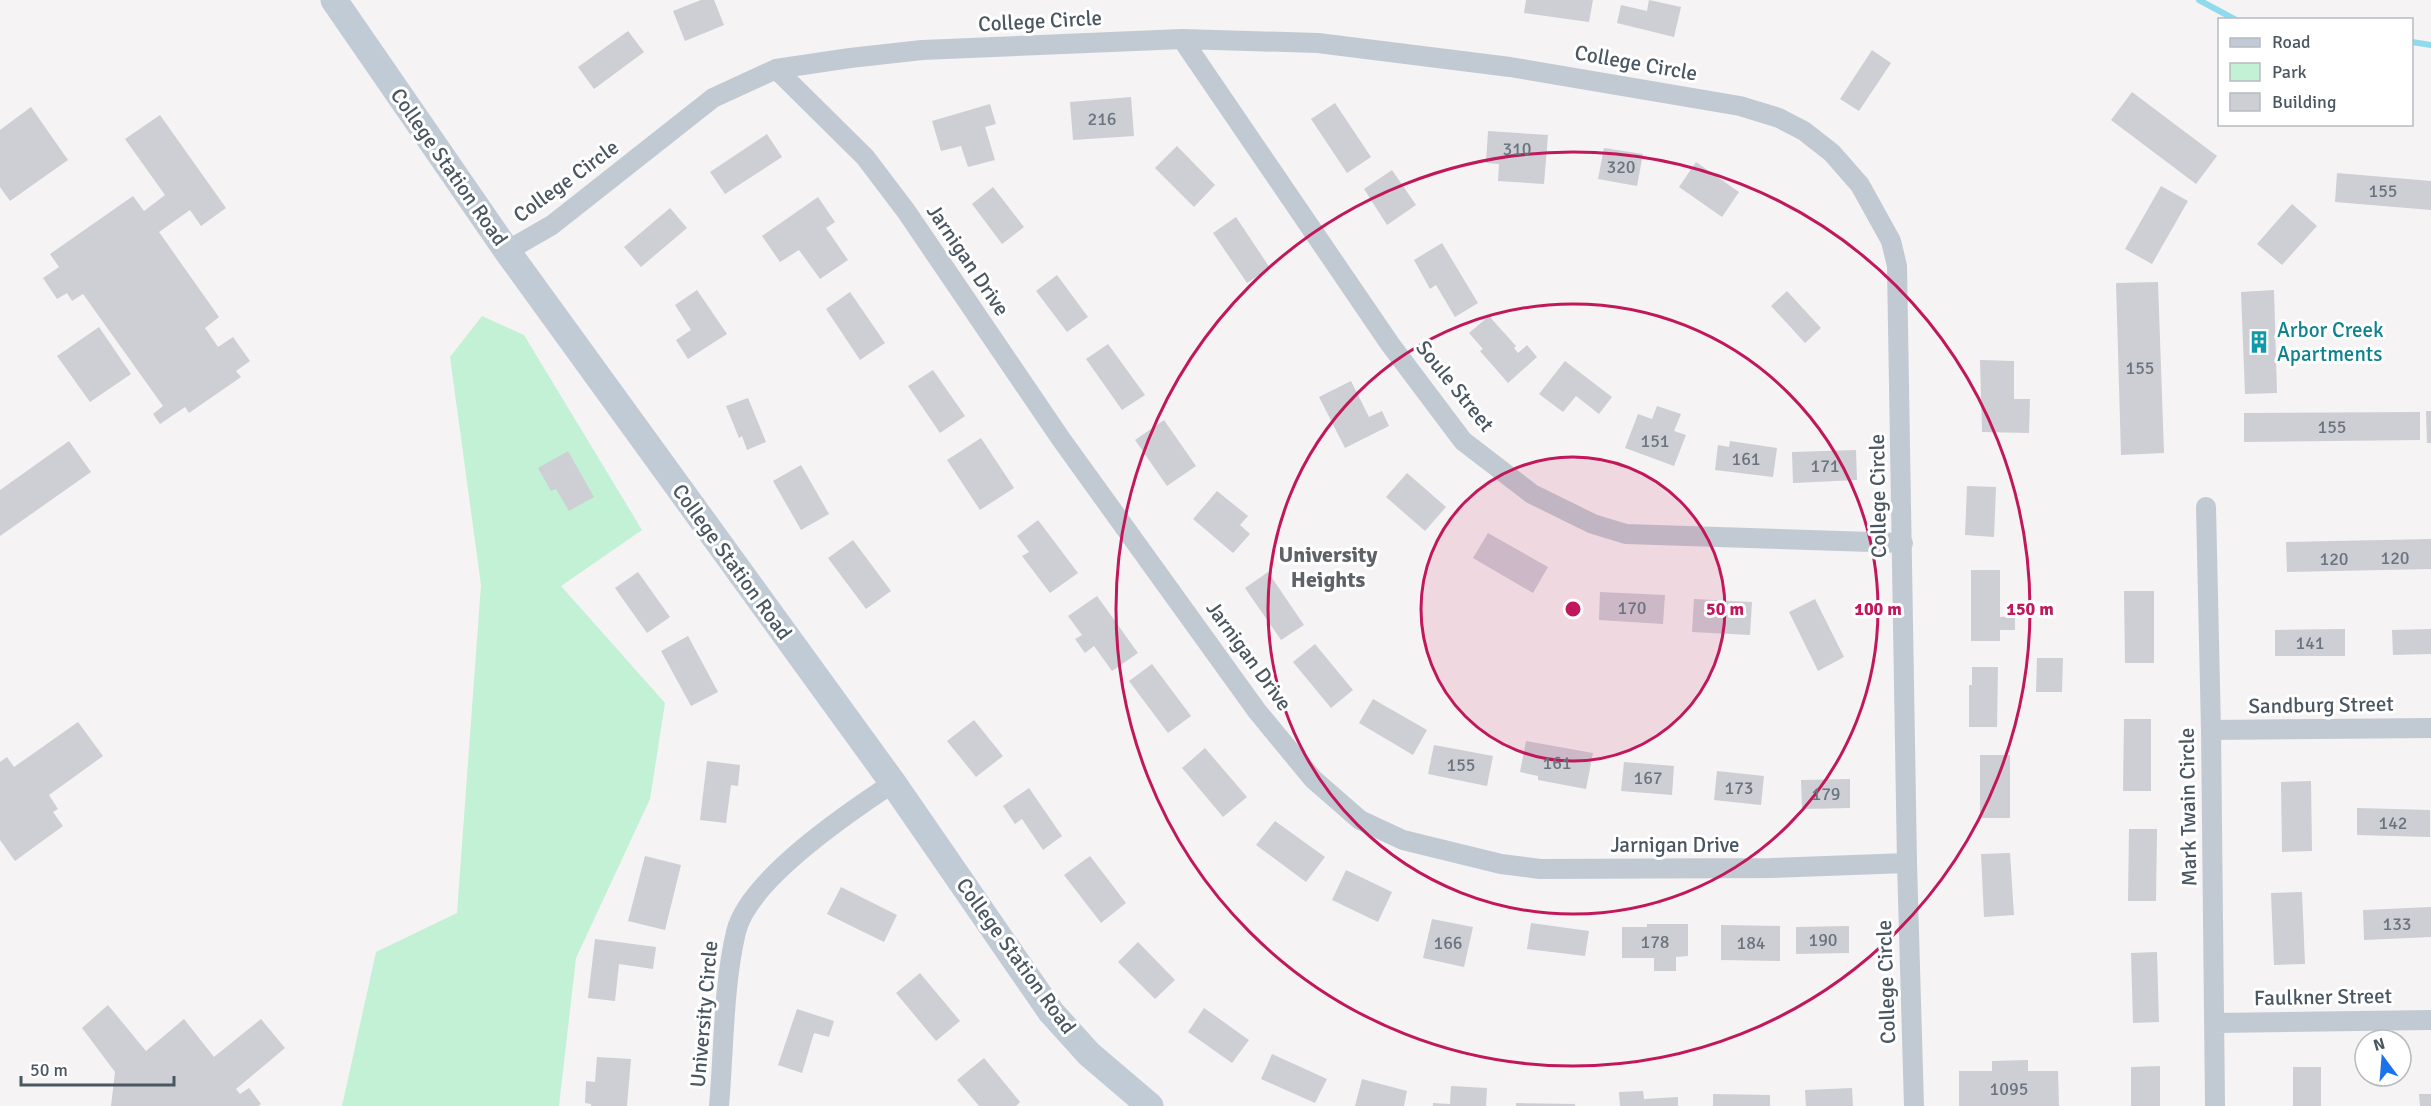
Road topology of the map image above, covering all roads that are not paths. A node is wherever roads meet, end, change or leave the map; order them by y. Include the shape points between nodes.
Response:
1 (334, 0) edge
2 (1182, 39) junction
3 (776, 69) junction
4 (507, 251) junction
5 (2206, 507) dead end
6 (1903, 543) junction
7 (2431, 728) edge
8 (2211, 730) junction
9 (893, 783) junction
10 (1907, 863) junction
11 (2431, 1020) edge
12 (2215, 1023) junction
13 (719, 1106) edge
14 (1150, 1106) edge
15 (1914, 1106) edge
16 (2215, 1106) edge

1 - 4 main road, College Station Road
2 - 3 street, College Circle via 922,51
2 - 6 street, Soule Street via 1390,344 1463,441 1532,494 1593,524 1626,534
2 - 6 street, College Circle via 1318,43 1510,67 1740,106 1779,118 1804,131 1832,153 1860,185 1890,241 1897,266
3 - 4 street, College Circle via 713,98 552,225
3 - 10 street, Jarnigan Drive via 866,156 1061,439 1257,711 1313,779 1360,820 1403,840 1501,864 1540,869
4 - 9 main road, College Station Road
5 - 8 street, Mark Twain Circle
6 - 10 street, College Circle
7 - 8 street, Sandburg Street
8 - 12 street, Mark Twain Circle
9 - 13 street, University Circle via 851,811 765,882 753,898 736,930
9 - 14 main road, College Station Road via 1051,1012 1089,1054
10 - 15 street, College Circle
11 - 12 street, Faulkner Street
12 - 16 street, Mark Twain Circle

